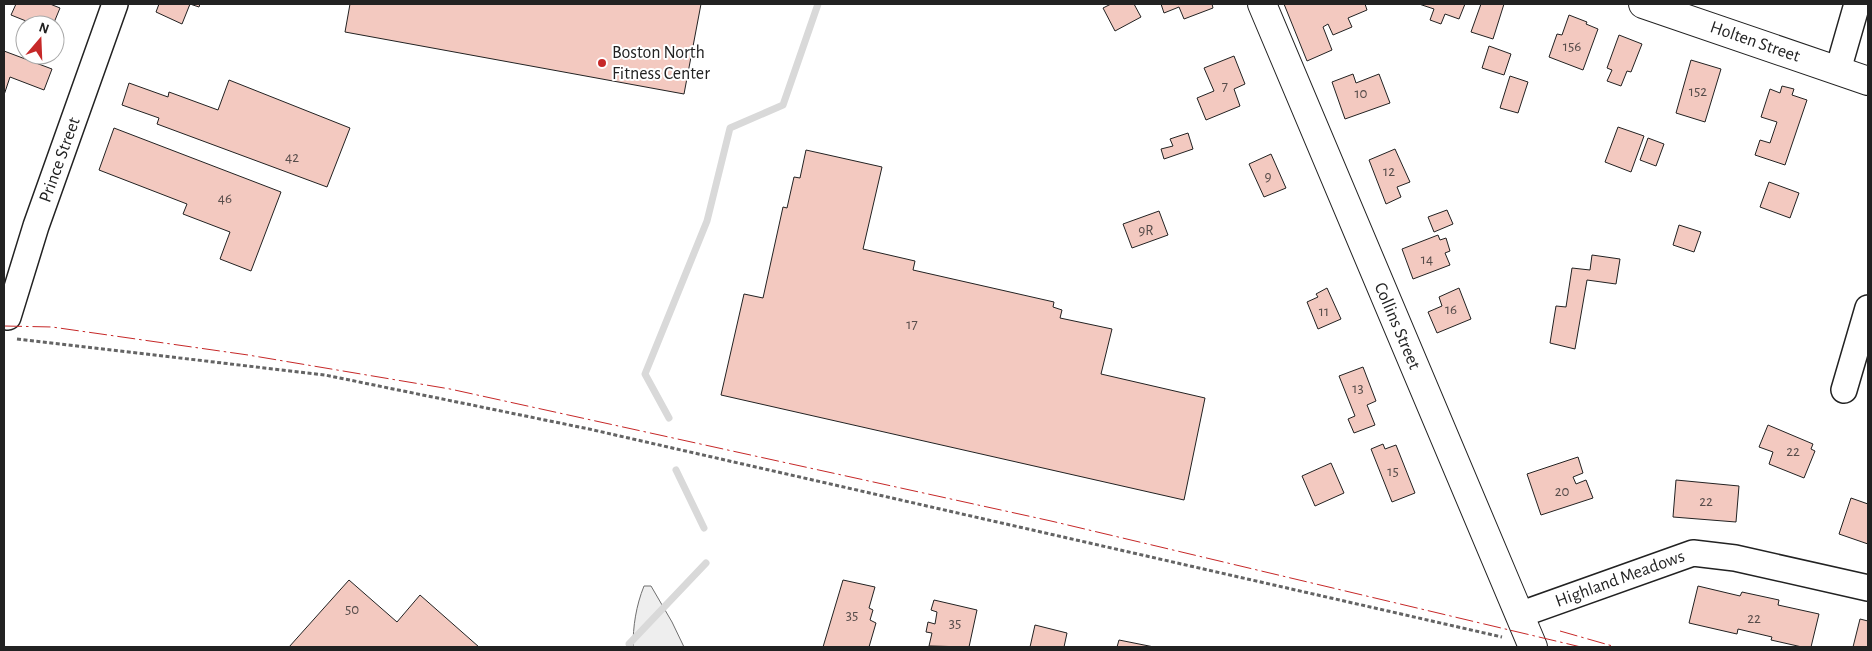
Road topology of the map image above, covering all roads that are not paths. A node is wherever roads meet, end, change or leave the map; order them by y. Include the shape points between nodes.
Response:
1 (116, 4) edge
2 (1262, 4) edge
3 (1642, 4) edge
4 (1858, 4) edge
5 (1838, 70) junction
6 (1868, 81) edge
7 (1868, 308) edge
8 (11, 328) road end
9 (1844, 390) dead end
10 (1868, 588) edge
11 (1519, 615) junction
12 (1533, 647) edge

1 - 8 street, Prince Street via 40,215
2 - 11 main road, Collins Street
3 - 5 main road, Holten Street
4 - 5 street
5 - 6 main road, Holten Street
7 - 9 street
10 - 11 street, Highland Meadows via 1735,558 1693,553
11 - 12 main road, Collins Street

